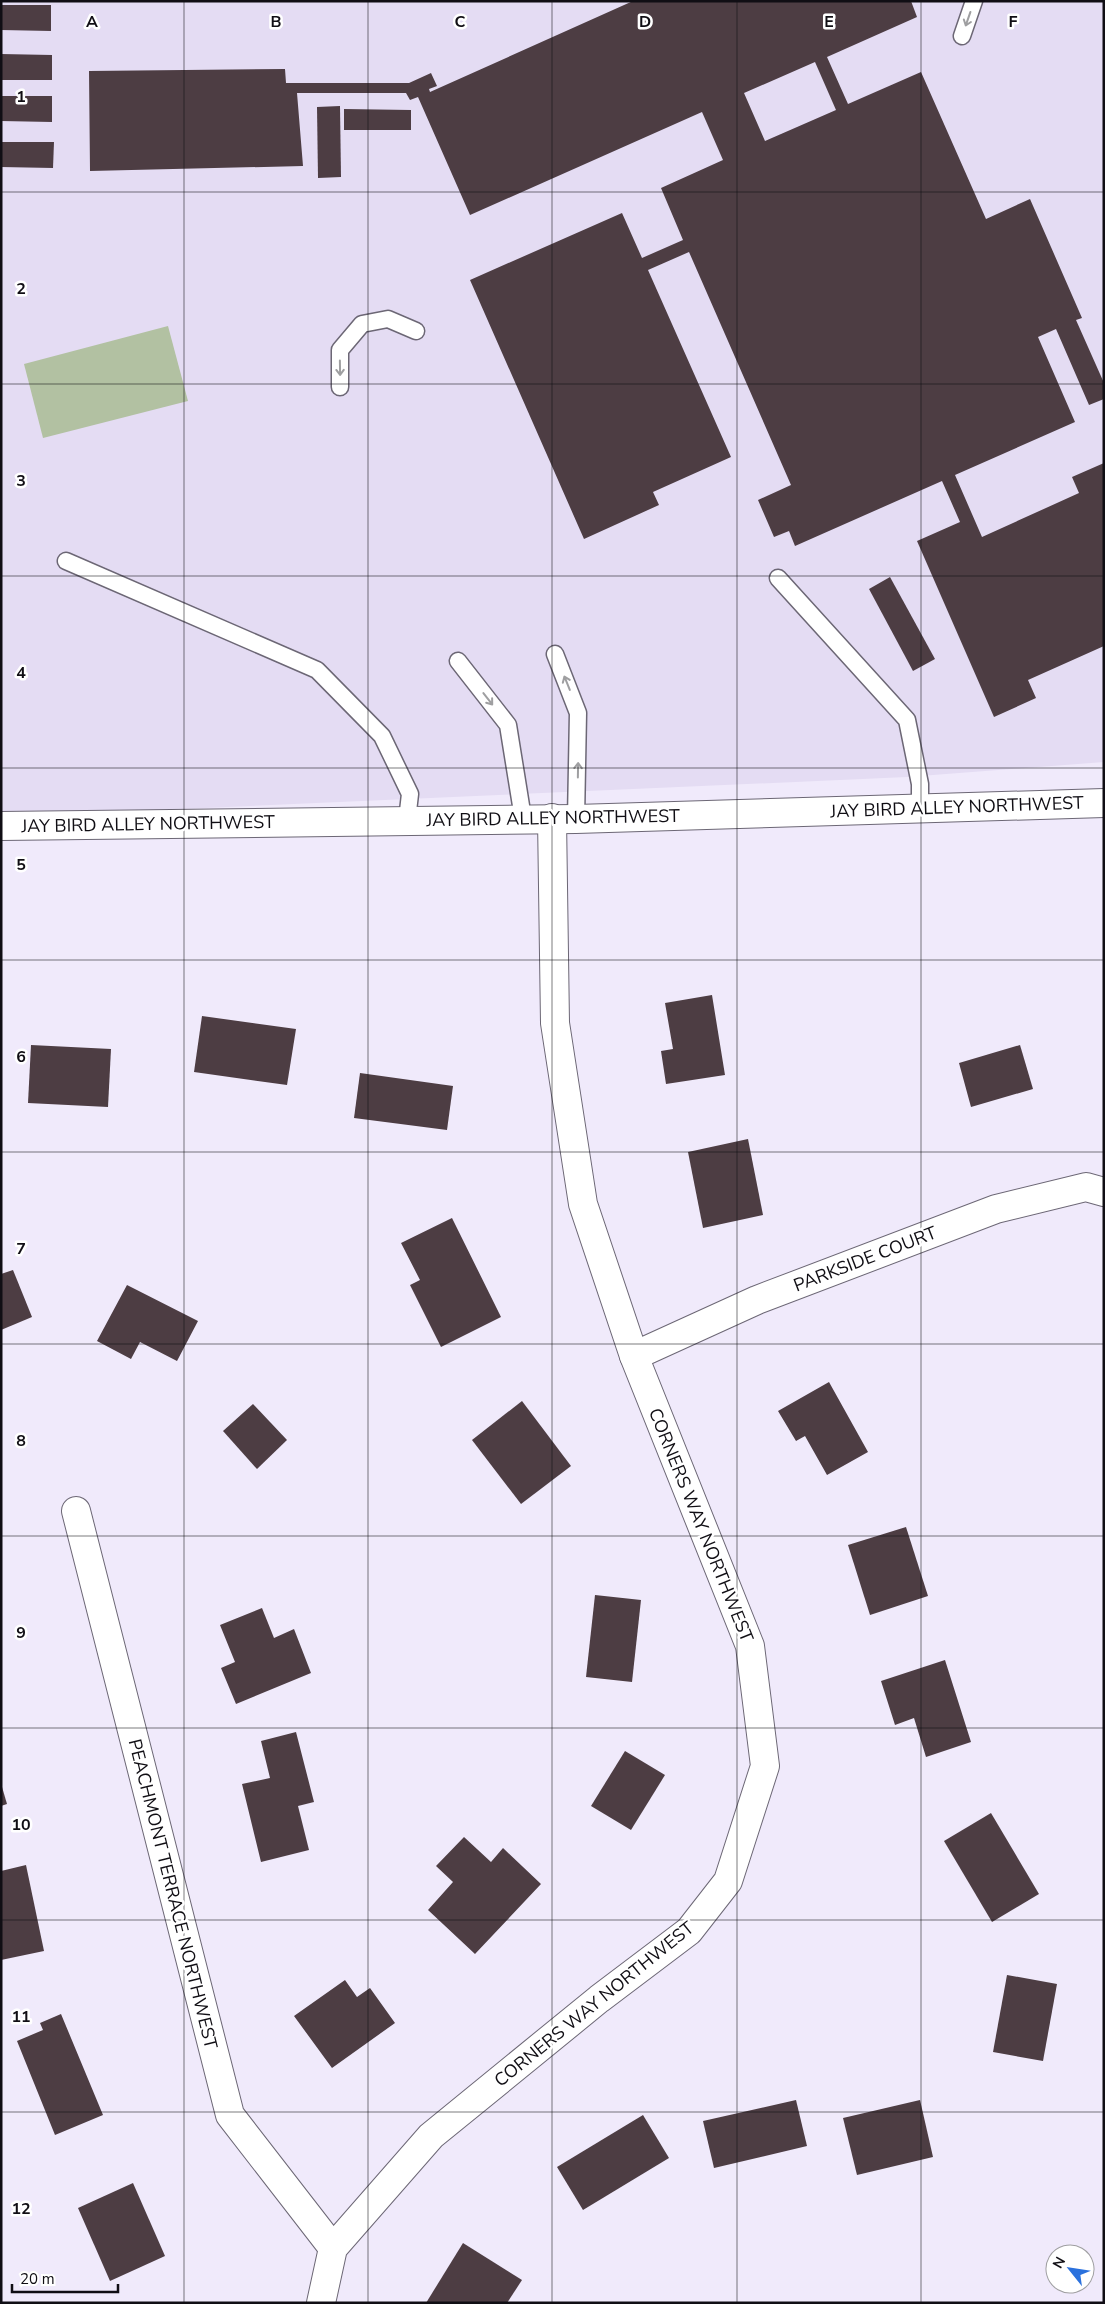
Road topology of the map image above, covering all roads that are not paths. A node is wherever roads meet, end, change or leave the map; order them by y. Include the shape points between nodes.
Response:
1 (974, 1) edge
2 (962, 36) dead end
3 (416, 331) dead end
4 (340, 387) dead end
5 (66, 561) dead end
6 (778, 578) dead end
7 (555, 654) dead end
8 (458, 661) dead end
9 (1104, 803) edge
10 (920, 809) junction
11 (523, 818) junction
12 (564, 818) junction
13 (407, 820) junction
14 (1, 826) edge
15 (1104, 1192) edge
16 (634, 1356) junction
17 (76, 1511) dead end
18 (333, 2248) junction
19 (321, 2303) edge

1 -> 2 lane
3 -> 4 lane via 388,319 362,324 340,350
5 - 13 lane via 317,670 382,736 410,794
6 - 10 lane via 907,720 920,784
12 -> 7 lane via 578,713
8 -> 11 lane via 508,725
9 - 10 street, JAY BIRD ALLEY NORTHWEST
10 - 12 street, JAY BIRD ALLEY NORTHWEST
11 - 12 street, JAY BIRD ALLEY NORTHWEST
11 - 13 street, JAY BIRD ALLEY NORTHWEST
12 - 16 street, CORNERS WAY NORTHWEST via 554,1023 583,1204
13 - 14 street, JAY BIRD ALLEY NORTHWEST
15 - 16 street, PARKSIDE COURT via 1086,1187 996,1209 757,1300
16 - 18 street, CORNERS WAY NORTHWEST via 750,1646 765,1766 728,1881 689,1931 431,2136
17 - 18 street, PEACHMONT TERRACE NORTHWEST via 230,2115
18 - 19 street, CORNERS WAY NORTHWEST

